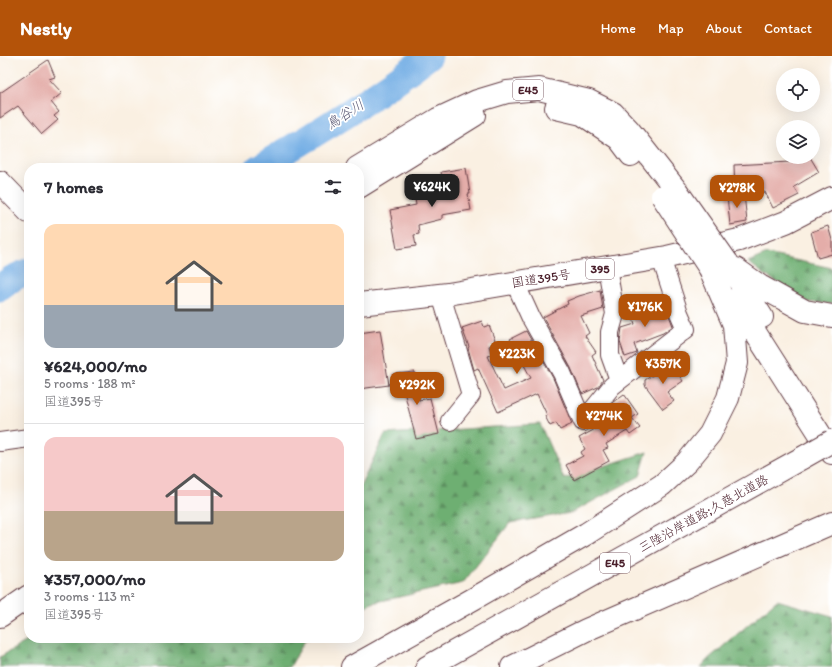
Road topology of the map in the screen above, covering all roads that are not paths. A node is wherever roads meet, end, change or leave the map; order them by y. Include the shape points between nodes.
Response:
1 (364, 164) edge
2 (0, 182) edge
3 (364, 184) edge
4 (670, 193) junction
5 (832, 198) edge
6 (24, 207) edge
7 (661, 258) junction
8 (718, 266) junction
9 (607, 267) junction
10 (515, 283) junction
11 (441, 295) junction
12 (364, 303) edge
13 (832, 316) edge
14 (619, 380) junction
15 (450, 422) dead end
16 (832, 427) edge
17 (24, 439) edge
18 (832, 440) edge
19 (0, 442) edge
20 (832, 453) edge
21 (832, 523) edge
22 (24, 599) edge
23 (0, 616) edge
24 (352, 667) edge
25 (427, 667) edge
26 (512, 667) edge

1 - 4 highway, E45 via 438,119 477,101 507,92 539,89 589,100 613,113 629,130
2 - 6 highway
3 - 4 highway, E45 via 477,114 533,103 582,114 619,139
4 - 8 highway, E45, bridge
5 - 7 highway, 国道395号 / 395 via 786,222 739,240
7 - 9 highway, 国道395号 / 395
7 - 14 street via 686,329
8 - 13 highway, E45 via 805,311
8 - 16 highway
8 - 20 highway, E45 via 746,318
8 - 24 highway via 734,325 737,363 728,398 714,427 687,462 662,485 586,534
9 - 10 highway, 国道395号 / 395
9 - 14 street via 615,314 610,332 610,355
10 - 11 highway, 国道395号 / 395
10 - 14 street via 531,318 562,373 583,422
11 - 12 highway, 国道395号 / 395
11 - 15 street via 471,395
17 - 19 street
18 - 25 highway, 三陸沿岸道路;久慈北道路 / E45, bridge
21 - 26 highway via 586,630
22 - 23 highway

